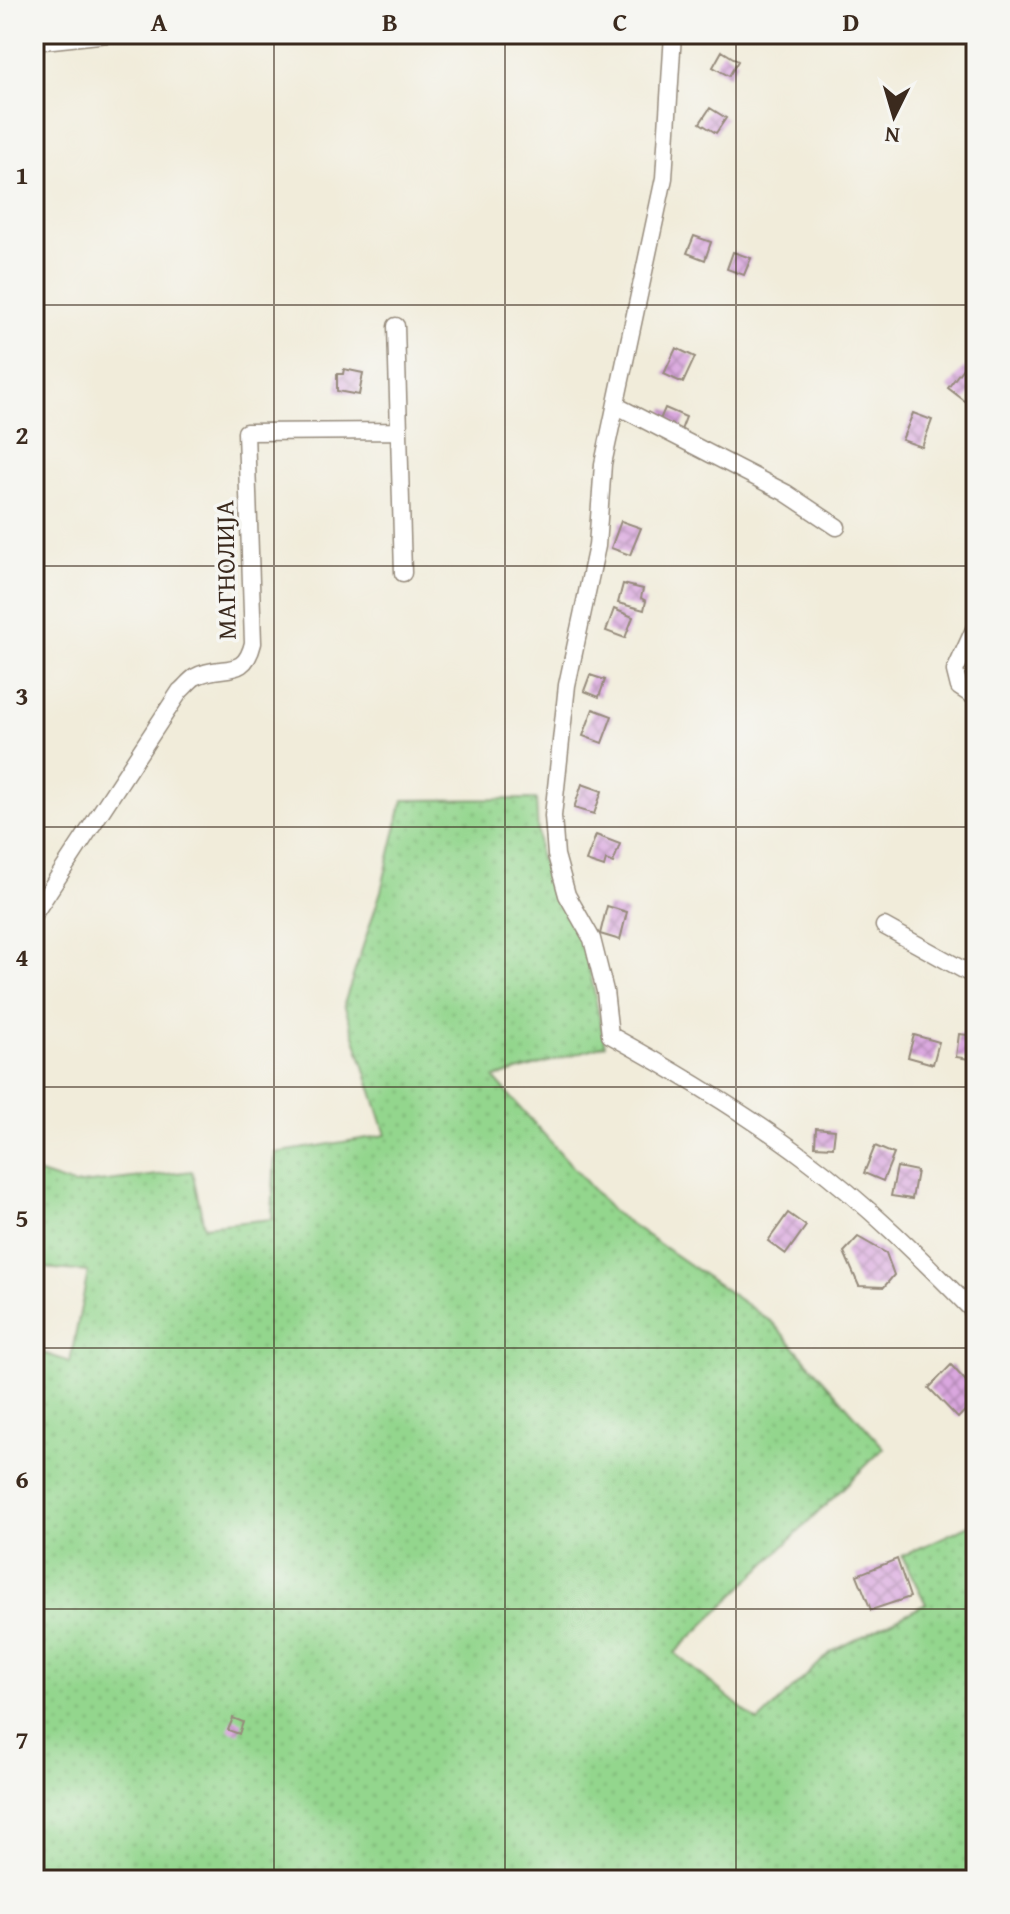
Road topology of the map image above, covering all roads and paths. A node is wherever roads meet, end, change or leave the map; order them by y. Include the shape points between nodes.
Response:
1 (108, 34) edge
2 (673, 34) edge
3 (34, 42) edge
4 (396, 326) dead end
5 (617, 406) junction
6 (399, 431) junction
7 (837, 527) dead end
8 (403, 573) dead end
9 (976, 625) edge
10 (976, 698) edge
11 (34, 914) edge
12 (884, 926) dead end
13 (976, 977) edge
14 (976, 1314) edge

1 - 3 street
2 - 5 street via 664,178
4 - 6 street
5 - 7 street via 786,493
5 - 14 street via 603,464 592,577 567,685 553,816 556,855 567,895 592,939 610,1035 805,1158 909,1246
6 - 8 street
6 - 11 street, МАГНОЛИЈА via 246,432 253,643 249,658 241,667 195,677 180,691
9 - 10 street via 955,671 959,687
12 - 13 street

